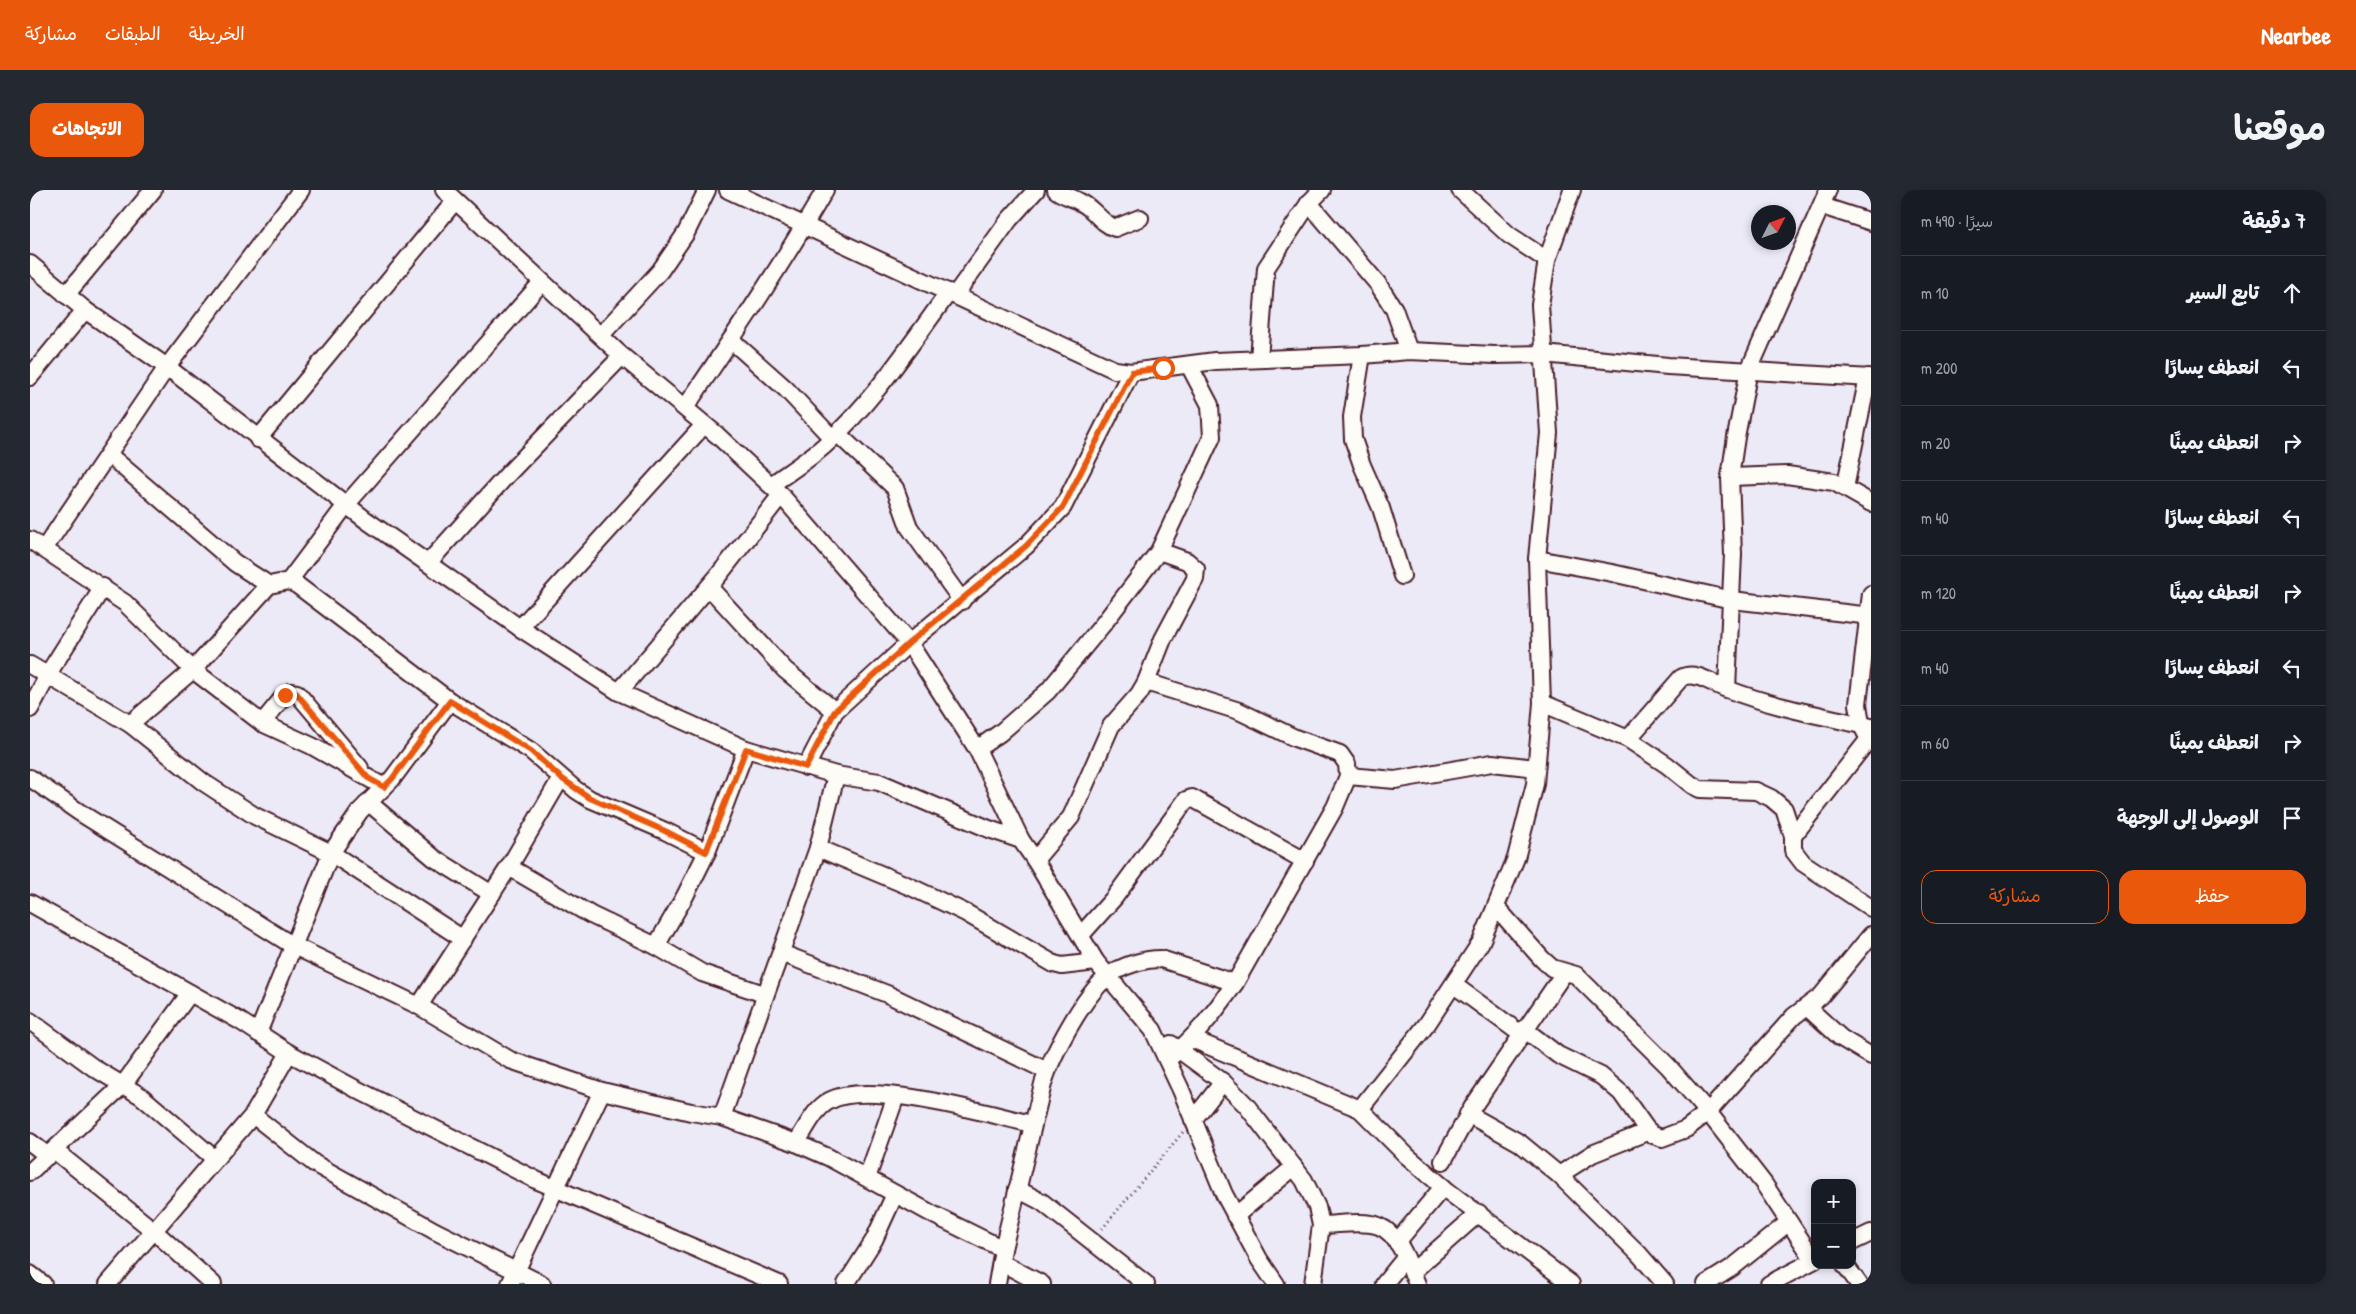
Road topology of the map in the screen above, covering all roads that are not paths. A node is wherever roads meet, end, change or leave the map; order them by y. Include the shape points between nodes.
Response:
1 (154, 190) edge
2 (301, 190) edge
3 (707, 190) edge
4 (728, 190) edge
5 (824, 190) edge
6 (1036, 190) edge
7 (1056, 190) edge
8 (1322, 190) edge
9 (1460, 190) edge
10 (1572, 190) edge
11 (1828, 190) edge
12 (449, 196) edge
13 (1308, 203) junction
14 (1822, 206) junction
15 (1140, 218) dead end
16 (1871, 222) edge
17 (805, 224) junction
18 (1547, 260) junction
19 (30, 264) edge
20 (542, 282) junction
21 (952, 293) junction
22 (66, 295) junction
23 (85, 310) junction
24 (601, 335) junction
25 (731, 340) junction
26 (1409, 351) junction
27 (1542, 354) junction
28 (1362, 355) junction
29 (622, 356) junction
30 (1259, 358) junction
31 (1188, 365) junction
32 (167, 367) junction
33 (1749, 370) junction
34 (1132, 372) junction
35 (30, 377) edge
36 (1870, 378) edge
37 (685, 408) junction
38 (704, 425) junction
39 (835, 436) junction
40 (258, 439) junction
41 (109, 455) junction
42 (1730, 477) junction
43 (1845, 488) junction
44 (776, 490) junction
45 (1871, 503) edge
46 (346, 505) junction
47 (37, 544) edge
48 (1159, 551) junction
49 (1537, 559) junction
50 (428, 563) junction
51 (1402, 576) dead end
52 (289, 581) junction
53 (269, 585) junction
54 (103, 587) junction
55 (709, 587) junction
56 (1871, 594) edge
57 (1732, 600) junction
58 (962, 601) junction
59 (1870, 616) edge
60 (520, 628) junction
61 (909, 643) junction
62 (30, 665) edge
63 (193, 670) junction
64 (48, 676) junction
65 (1146, 682) junction
66 (1727, 690) junction
67 (619, 692) junction
68 (450, 701) junction
69 (1542, 703) junction
70 (30, 709) edge
71 (835, 711) junction
72 (262, 723) junction
73 (130, 724) junction
74 (1868, 734) edge
75 (1628, 739) junction
76 (977, 748) junction
77 (746, 749) junction
78 (806, 767) junction
79 (1536, 768) junction
80 (836, 775) junction
81 (1348, 776) junction
82 (30, 778) edge
83 (368, 778) junction
84 (561, 778) junction
85 (384, 787) junction
86 (368, 802) junction
87 (1793, 836) junction
88 (1020, 840) junction
89 (818, 848) junction
90 (706, 852) junction
91 (331, 853) junction
92 (1035, 860) junction
93 (1305, 861) junction
94 (509, 867) junction
95 (492, 894) junction
96 (30, 904) edge
97 (1496, 907) junction
98 (1871, 908) edge
99 (1081, 935) junction
100 (1871, 935) edge
101 (463, 939) junction
102 (292, 945) junction
103 (656, 946) junction
104 (781, 953) junction
105 (1096, 962) junction
106 (1564, 973) junction
107 (1107, 976) junction
108 (1235, 983) junction
109 (1454, 985) junction
110 (190, 993) junction
111 (764, 994) junction
112 (419, 1006) junction
113 (1806, 1007) junction
114 (30, 1021) edge
115 (258, 1032) junction
116 (1523, 1032) junction
117 (1192, 1039) junction
118 (289, 1054) junction
119 (1173, 1055) junction
120 (1871, 1056) edge
121 (1047, 1072) junction
122 (1223, 1082) junction
123 (123, 1085) junction
124 (602, 1092) junction
125 (896, 1096) junction
126 (1360, 1109) junction
127 (1708, 1112) junction
128 (253, 1114) junction
129 (1468, 1114) junction
130 (722, 1116) junction
131 (1193, 1120) junction
132 (1032, 1124) junction
133 (1648, 1131) junction
134 (30, 1142) edge
135 (796, 1143) junction
136 (51, 1153) junction
137 (215, 1159) junction
138 (1443, 1161) dead end
139 (1294, 1167) junction
140 (30, 1172) edge
141 (1559, 1175) junction
142 (867, 1178) junction
143 (1443, 1186) junction
144 (556, 1189) junction
145 (1017, 1189) junction
146 (895, 1194) junction
147 (1480, 1214) junction
148 (1235, 1216) junction
149 (1789, 1222) junction
150 (1321, 1225) junction
151 (154, 1231) junction
152 (1871, 1233) edge
153 (1856, 1240) edge
154 (1397, 1242) junction
155 (1811, 1255) edge
156 (1002, 1256) junction
157 (1811, 1262) edge
158 (1848, 1269) edge
159 (1412, 1271) edge
160 (30, 1274) edge
161 (513, 1277) edge
162 (1714, 1282) edge
163 (42, 1284) edge
164 (108, 1284) edge
165 (213, 1284) edge
166 (542, 1284) edge
167 (779, 1284) edge
168 (846, 1284) edge
169 (997, 1284) edge
170 (1042, 1284) edge
171 (1146, 1284) edge
172 (1276, 1284) edge
173 (1313, 1284) edge
174 (1384, 1284) edge
175 (1570, 1284) edge
176 (1665, 1284) edge
177 (1769, 1284) edge
178 (1859, 1284) edge

1 - 22 street
2 - 32 street
3 - 24 street via 686,233 660,271
4 - 17 street
5 - 17 street
6 - 21 street
7 - 15 street via 1080,202 1115,228
8 - 13 street
9 - 18 street via 1509,235
10 - 18 street
11 - 14 street
12 - 20 street
12 - 40 street
13 - 26 street via 1378,284 1394,309
13 - 30 street via 1266,268
14 - 16 street
14 - 33 street
17 - 21 street
17 - 25 street
18 - 27 street via 1540,305
19 - 22 street
20 - 24 street
20 - 46 street
21 - 34 street via 1115,370
21 - 39 street
22 - 23 street
23 - 32 street
23 - 35 street
24 - 29 street
25 - 37 street
25 - 39 street
26 - 27 street
26 - 28 street
27 - 33 street
27 - 49 street via 1549,434
28 - 30 street
28 - 51 street via 1352,417 1353,439 1381,508
29 - 37 street
29 - 50 street via 507,475
30 - 31 street
31 - 34 street
31 - 48 street via 1210,405 1212,437
32 - 40 street
32 - 41 street
33 - 36 street
33 - 42 street
34 - 58 street via 1063,507 1026,546
36 - 43 street
37 - 38 street
38 - 44 street
38 - 60 street
39 - 44 street
39 - 58 street via 895,488 909,527
40 - 46 street
41 - 47 street
41 - 53 street via 234,563
42 - 43 street via 1787,475 1834,482
42 - 57 street
43 - 45 street
44 - 55 street
44 - 61 street
46 - 50 street
46 - 52 street
47 - 54 street
48 - 65 street via 1187,561 1196,569 1195,578 1163,639
48 - 76 street via 1048,691 1000,733
49 - 57 street
49 - 69 street
50 - 60 street
52 - 53 street
52 - 68 street
53 - 63 street
54 - 63 street via 125,603
54 - 64 street
55 - 67 street
55 - 71 street via 785,670
56 - 59 street
57 - 59 street
57 - 66 street
58 - 61 street
59 - 74 street via 1858,704
60 - 67 street
61 - 71 street
61 - 76 street
62 - 64 street
63 - 72 street
63 - 73 street
64 - 70 street
64 - 73 street
65 - 81 street via 1239,711 1295,738 1340,754 1347,764
65 - 92 street via 1111,726 1071,817
66 - 74 street
66 - 75 street via 1687,674
67 - 77 street
68 - 84 street via 531,751
68 - 85 street
69 - 75 street
69 - 79 street
71 - 78 street
72 - 83 street via 312,746
72 - 83 street via 285,695 296,693
73 - 91 street via 203,782 255,816
74 - 87 street
75 - 87 street via 1692,785 1756,791 1771,798 1784,809
76 - 88 street
77 - 78 street
77 - 90 street
78 - 80 street
79 - 81 street via 1492,764 1395,780
79 - 97 street via 1516,858
80 - 88 street via 878,782
80 - 89 street
81 - 93 street
82 - 102 street
83 - 85 street
84 - 90 street via 590,798
84 - 94 street
85 - 86 street
86 - 91 street
86 - 95 street via 434,858
87 - 98 street via 1792,850 1803,863
88 - 92 street
89 - 104 street
89 - 105 street via 966,913 1054,964
90 - 103 street
91 - 101 street
91 - 102 street
92 - 99 street
93 - 99 street via 1192,798 1186,800 1114,898
93 - 108 street
94 - 95 street
94 - 103 street via 591,915
95 - 101 street
96 - 110 street
97 - 106 street via 1542,959
97 - 109 street via 1481,942
99 - 105 street
100 - 113 street via 1821,996
101 - 112 street
102 - 112 street
102 - 115 street
103 - 111 street via 702,973
104 - 111 street
104 - 121 street via 888,994
105 - 107 street
106 - 116 street
106 - 127 street via 1576,975 1668,1066
107 - 108 street via 1149,959 1161,959
107 - 119 street
107 - 121 street via 1081,1009
108 - 117 street
109 - 116 street
109 - 126 street
110 - 115 street
110 - 123 street
111 - 130 street
112 - 124 street via 510,1060
113 - 120 street via 1840,1038
113 - 127 street via 1760,1052
114 - 123 street
115 - 118 street
116 - 129 street
116 - 133 street via 1558,1055 1600,1076 1622,1093
117 - 119 street
117 - 126 street
118 - 128 street
118 - 144 street
119 - 122 street
119 - 131 street
121 - 132 street
122 - 131 street
122 - 139 street via 1246,1105
123 - 136 street
123 - 137 street
124 - 130 street
124 - 144 street
125 - 132 street via 924,1099
125 - 135 street via 846,1094 830,1100 821,1106
125 - 142 street
126 - 143 street
127 - 133 street via 1686,1129 1662,1138
127 - 149 street
128 - 137 street
128 - 161 street via 311,1161
129 - 138 street
129 - 141 street via 1520,1144
130 - 135 street
131 - 148 street
132 - 145 street
133 - 141 street via 1592,1154
134 - 136 street
135 - 142 street
136 - 140 street
136 - 151 street
137 - 151 street
139 - 148 street
139 - 150 street via 1317,1207
141 - 176 street
142 - 146 street
143 - 147 street
143 - 154 street
144 - 161 street
144 - 167 street
145 - 156 street
145 - 171 street via 1042,1202
146 - 156 street
146 - 168 street via 874,1240
147 - 159 street
147 - 175 street
148 - 172 street
149 - 155 street
149 - 162 street
150 - 154 street via 1380,1226
150 - 173 street
151 - 164 street
151 - 165 street
152 - 153 street
154 - 159 street
156 - 169 street
156 - 170 street
157 - 177 street
158 - 178 street
159 - 174 street
160 - 163 street
161 - 166 street

